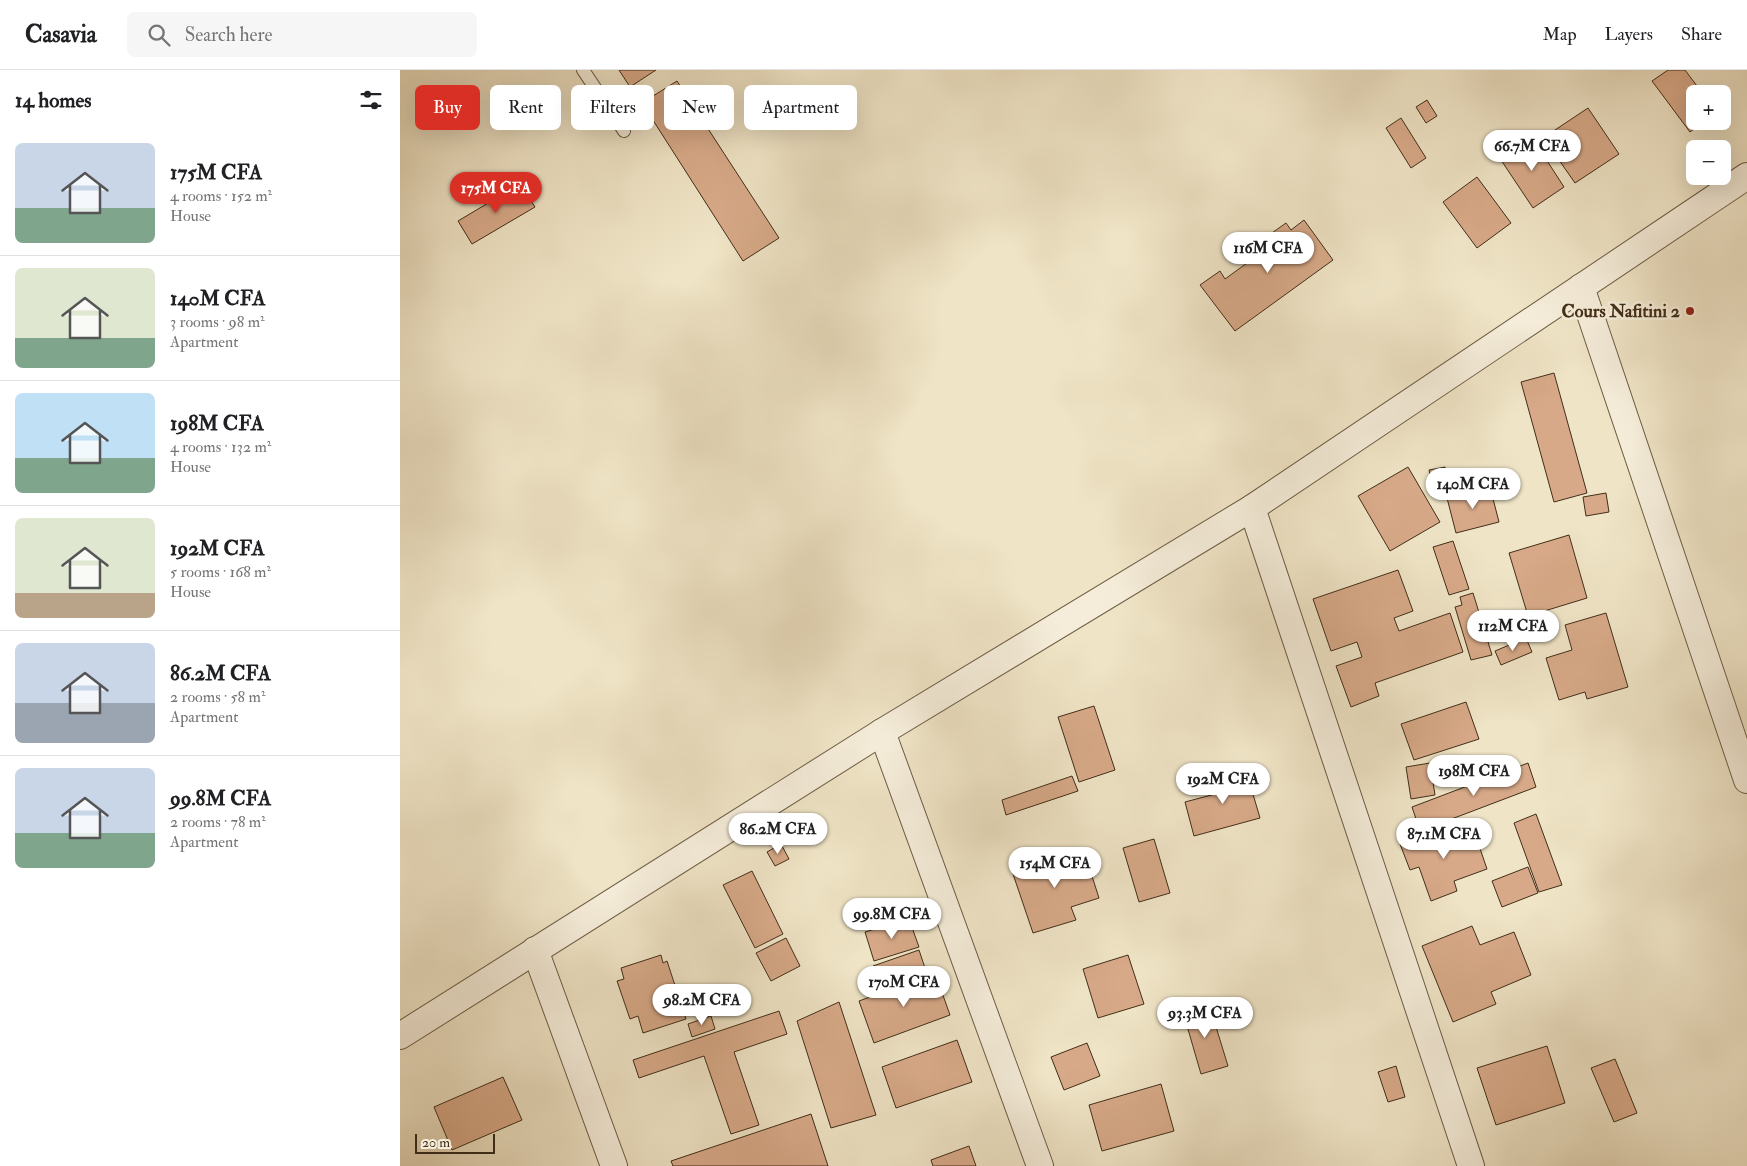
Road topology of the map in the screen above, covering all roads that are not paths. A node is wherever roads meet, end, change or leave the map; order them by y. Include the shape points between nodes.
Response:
1 (583, 70) edge
2 (624, 131) dead end
3 (1747, 176) edge
4 (1581, 287) junction
5 (1252, 508) junction
6 (882, 732) junction
7 (1747, 780) edge
8 (535, 950) junction
9 (400, 1036) edge
10 (614, 1166) edge
11 (1040, 1166) edge
12 (1470, 1166) edge

1 - 2 lane
3 - 4 street
4 - 5 street
4 - 7 street
5 - 6 street
5 - 12 street
6 - 8 street
6 - 11 street
8 - 9 street
8 - 10 street

